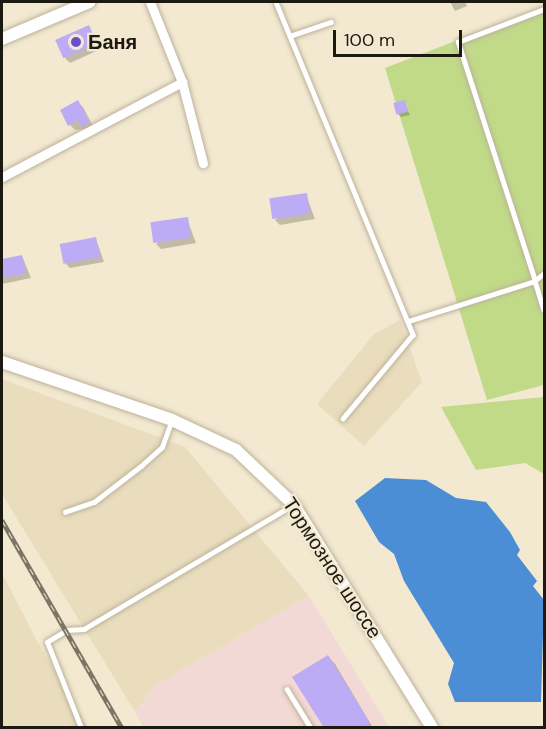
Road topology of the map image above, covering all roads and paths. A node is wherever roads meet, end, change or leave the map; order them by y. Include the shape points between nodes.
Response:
1 (89, 2) edge
2 (150, 2) edge
3 (276, 2) edge
4 (544, 9) edge
5 (331, 22) dead end
6 (290, 36) junction
7 (2, 39) edge
8 (182, 82) junction
9 (202, 163) dead end
10 (2, 177) edge
11 (544, 274) edge
12 (535, 281) junction
13 (544, 310) edge
14 (409, 321) junction
15 (3, 366) edge
16 (343, 419) dead end
17 (172, 420) junction
18 (294, 505) junction
19 (65, 512) dead end
20 (287, 689) dead end
21 (81, 728) edge
22 (311, 728) edge
23 (432, 728) edge

1 - 7 street
2 - 8 street
3 - 6 lane
4 - 12 lane via 458,42
5 - 6 lane
6 - 14 lane
8 - 9 street
8 - 10 street
11 - 12 lane
12 - 13 lane
12 - 14 lane
14 - 16 lane via 413,341
15 - 17 street, Тормозное шоссе
17 - 18 street, Тормозное шоссе via 220,439
17 - 19 lane via 162,447 141,466 94,502
18 - 21 lane via 84,629 67,630 47,642
18 - 23 street, Тормозное шоссе
20 - 22 lane

